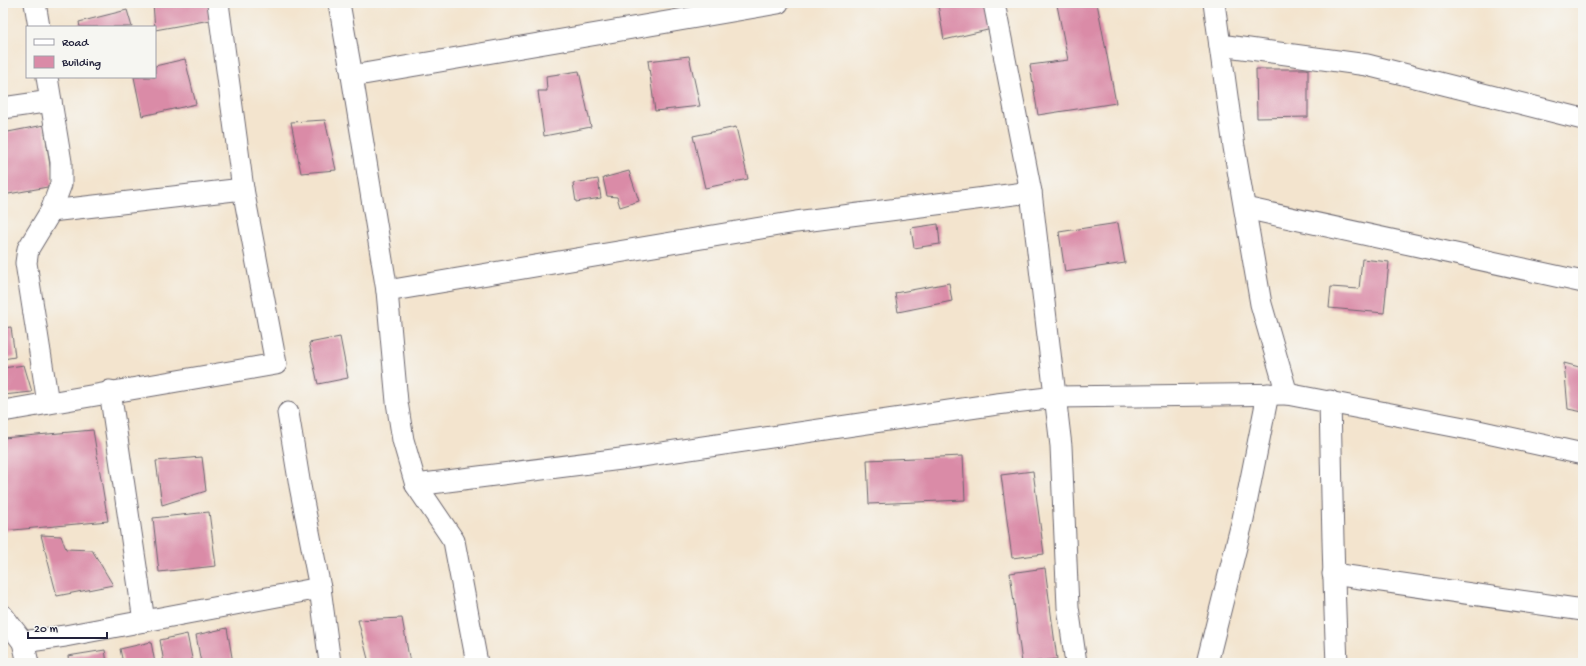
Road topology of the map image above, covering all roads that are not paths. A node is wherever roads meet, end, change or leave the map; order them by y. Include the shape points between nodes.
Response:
1 (36, 3) edge
2 (218, 3) edge
3 (339, 3) edge
4 (778, 3) edge
5 (994, 3) edge
6 (1214, 3) edge
7 (39, 26) edge
8 (1220, 45) junction
9 (352, 76) junction
10 (47, 78) edge
11 (51, 101) junction
12 (3, 108) edge
13 (1583, 120) edge
14 (243, 189) junction
15 (1031, 192) junction
16 (1245, 208) junction
17 (51, 211) junction
18 (1583, 282) edge
19 (387, 291) junction
20 (110, 392) junction
21 (1277, 394) junction
22 (1056, 397) junction
23 (1330, 401) junction
24 (48, 403) junction
25 (3, 411) edge
26 (288, 413) dead end
27 (1583, 454) edge
28 (416, 485) junction
29 (1333, 574) junction
30 (320, 588) junction
31 (1583, 610) edge
32 (3, 616) edge
33 (144, 621) junction
34 (23, 642) junction
35 (28, 663) edge
36 (330, 663) edge
37 (477, 663) edge
38 (1076, 663) edge
39 (1207, 663) edge
40 (1337, 663) edge

1 - 7 street
2 - 14 street
3 - 9 street
4 - 9 street
5 - 15 street
6 - 8 street
8 - 13 street via 1367,65
8 - 16 street
9 - 19 street
10 - 11 street
11 - 12 street
11 - 17 street via 61,162 61,184
14 - 17 street
14 - 20 street via 276,364
15 - 19 street via 796,222
15 - 22 street
16 - 18 street
16 - 21 street
17 - 24 street via 28,249 26,263
19 - 28 street via 397,402 403,440
20 - 24 street
20 - 33 street
21 - 22 street
21 - 23 street
21 - 39 street
22 - 28 street via 621,459
22 - 38 street via 1061,446 1068,607
23 - 27 street
23 - 29 street
24 - 25 street
26 - 30 street
28 - 37 street via 454,541
29 - 31 street
29 - 40 street
30 - 33 street
30 - 36 street
32 - 34 street
33 - 34 street
34 - 35 street

